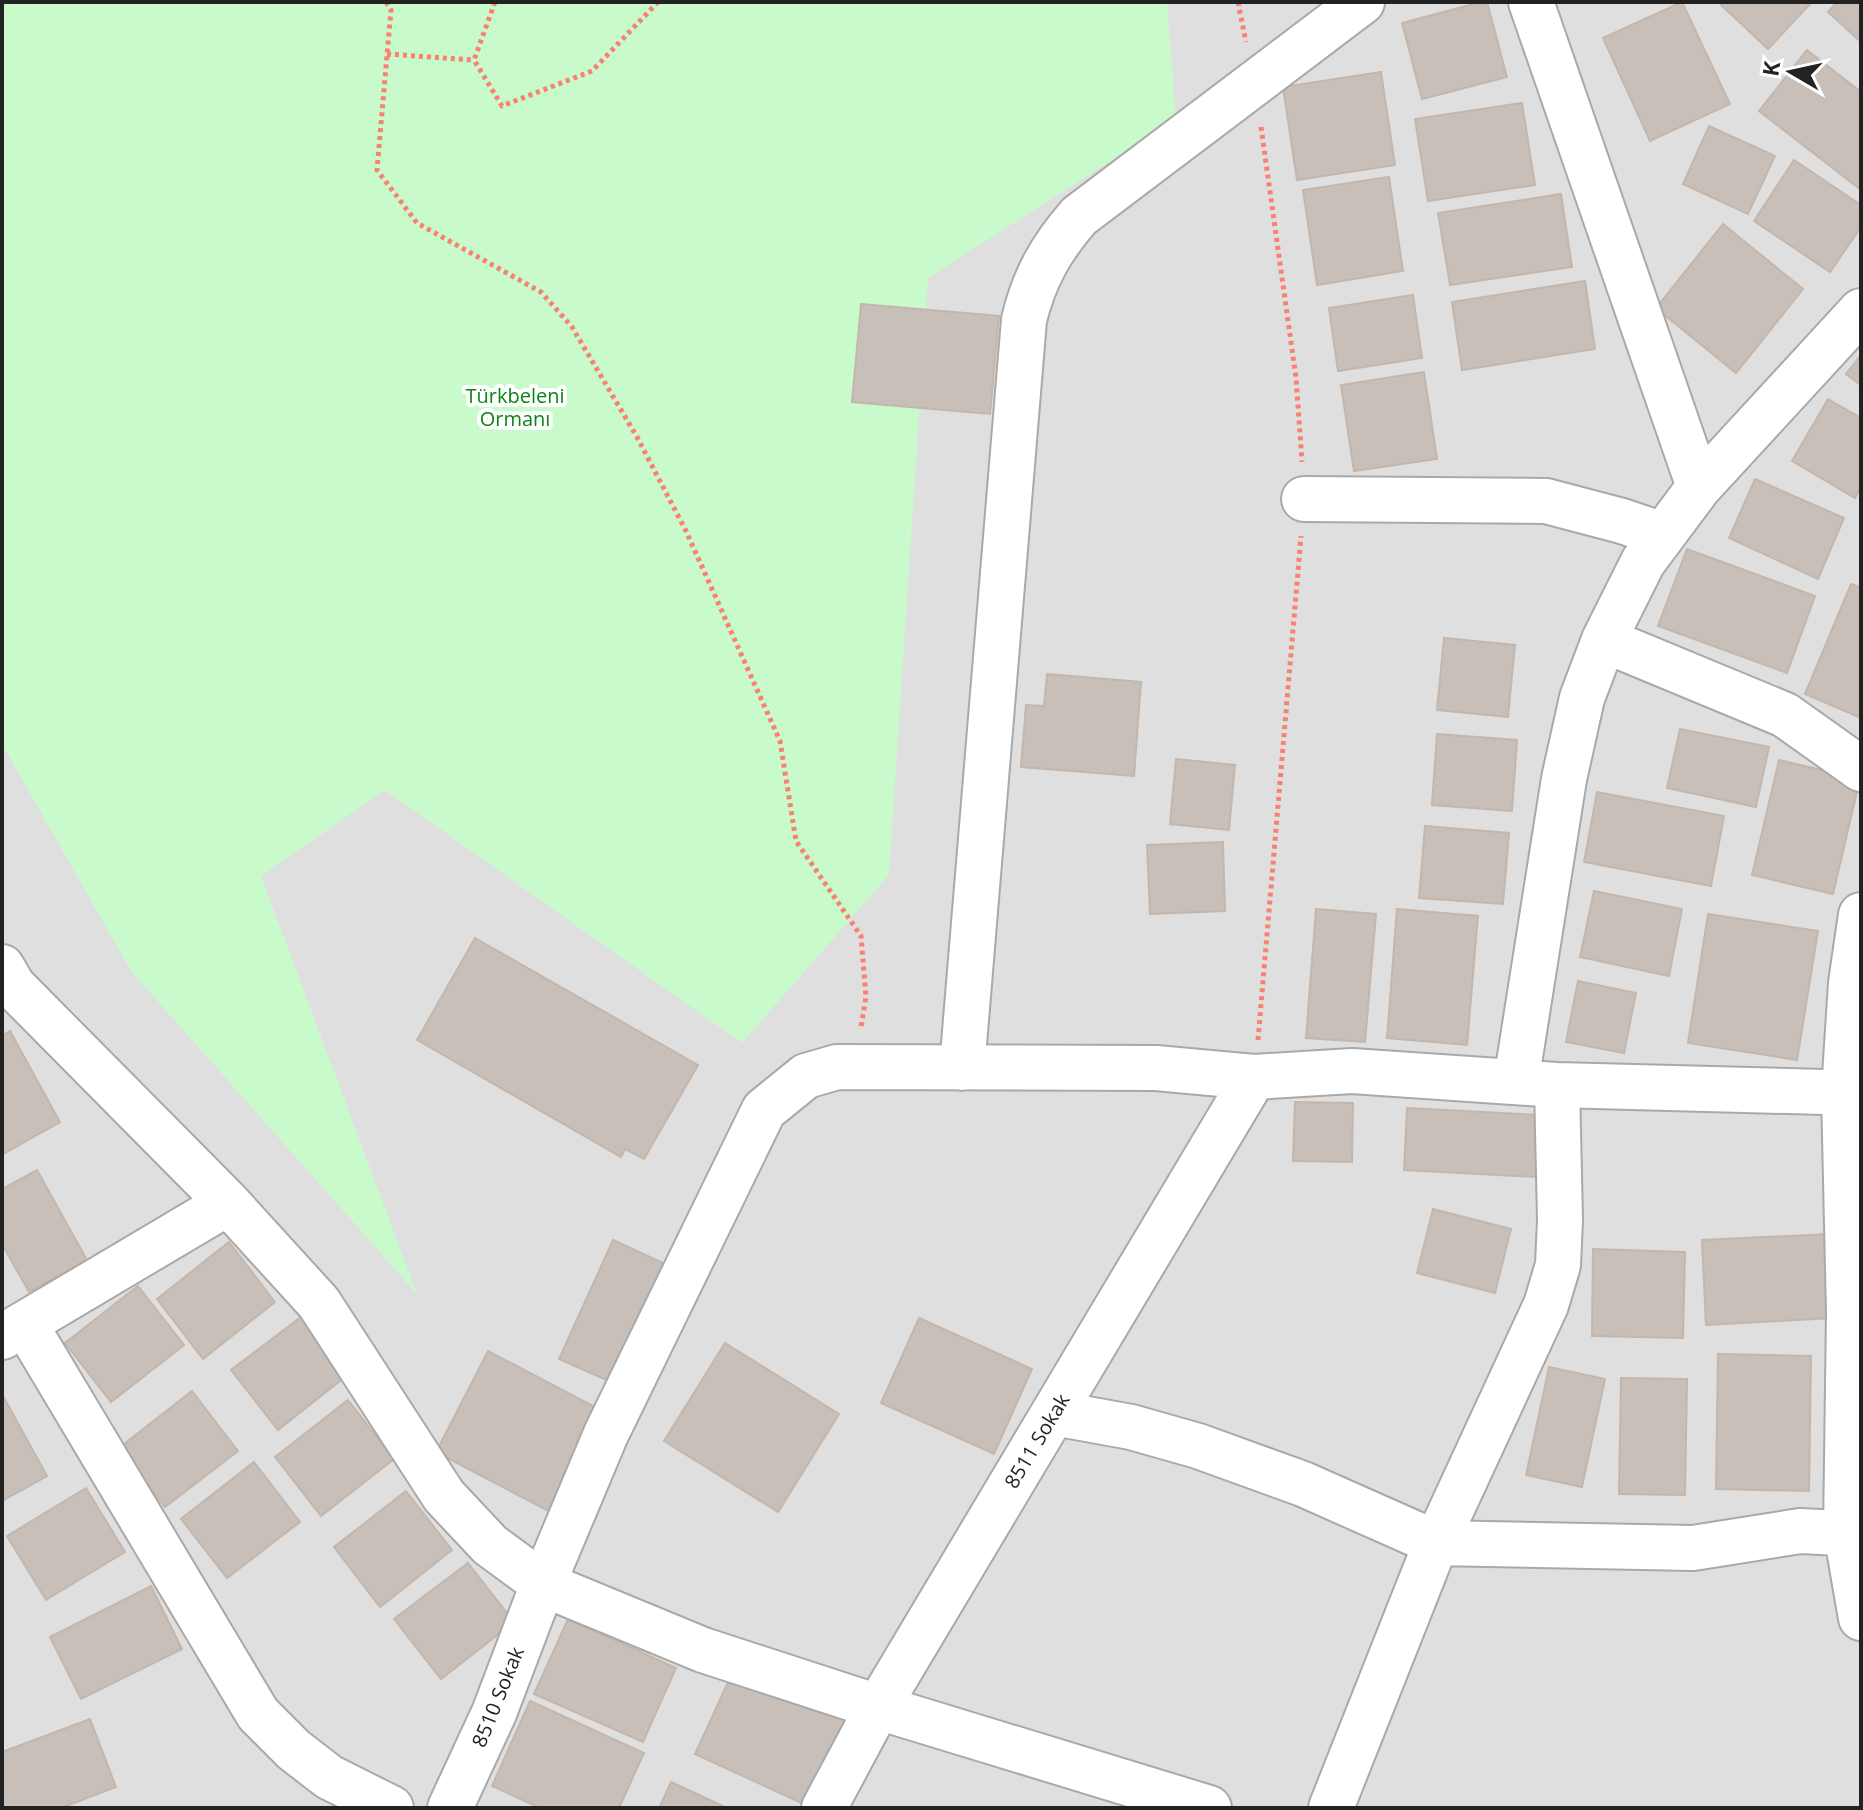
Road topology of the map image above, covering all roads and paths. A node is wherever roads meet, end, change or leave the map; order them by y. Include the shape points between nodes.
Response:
1 (386, 2) edge
2 (495, 2) edge
3 (658, 2) edge
4 (1238, 2) edge
5 (1362, 2) edge
6 (1531, 2) edge
7 (387, 54) junction
8 (474, 60) junction
9 (1255, 84) junction
10 (1861, 311) edge
11 (1699, 487) junction
12 (1304, 499) junction
13 (1663, 535) junction
14 (1604, 640) junction
15 (1861, 769) edge
16 (1861, 915) edge
17 (6, 982) edge
18 (853, 1068) junction
19 (962, 1068) junction
20 (1254, 1077) junction
21 (1537, 1083) junction
22 (1853, 1093) edge
23 (228, 1203) junction
24 (13, 1331) edge
25 (1054, 1413) junction
26 (1853, 1533) edge
27 (1436, 1543) junction
28 (543, 1584) junction
29 (1861, 1618) edge
30 (878, 1707) junction
31 (391, 1808) edge
32 (450, 1808) edge
33 (824, 1808) edge
34 (1209, 1808) edge
35 (1331, 1808) edge

1 - 7 path via 391,10
2 - 8 path
3 - 8 path via 592,71 502,106
4 - 9 path
5 - 9 street
6 - 11 street
7 - 8 path
7 - 18 path via 377,170 417,223 541,292 572,327 686,531 780,741 796,841 861,936 866,997
9 - 12 path via 1296,378
9 - 19 street via 1079,216 1044,261 1031,290 1024,320
10 - 11 street
11 - 13 street
12 - 13 street via 1546,501
12 - 20 path
13 - 14 street via 1643,562
14 - 15 street via 1785,715
14 - 21 street via 1582,698 1564,779
16 - 22 street via 1851,983
17 - 23 street
18 - 19 street, 8510 Sokak
18 - 28 street, 8510 Sokak via 806,1076 764,1110 606,1434
19 - 20 street, 8510 Sokak via 1156,1068
20 - 21 street, 8510 Sokak via 1352,1071
20 - 25 street, 8511 Sokak
21 - 22 street, 8510 Sokak
21 - 27 street via 1560,1220 1558,1265 1546,1305
22 - 26 street
23 - 24 street
23 - 28 street via 319,1303 444,1496 490,1545
24 - 31 street via 258,1714 329,1777
25 - 27 street via 1198,1446 1303,1484
25 - 30 street, 8511 Sokak
26 - 27 street via 1800,1531 1693,1548
26 - 29 street
27 - 35 street
28 - 30 street via 703,1650
28 - 32 street, 8510 Sokak via 494,1713
30 - 33 street, 8511 Sokak
30 - 34 street

